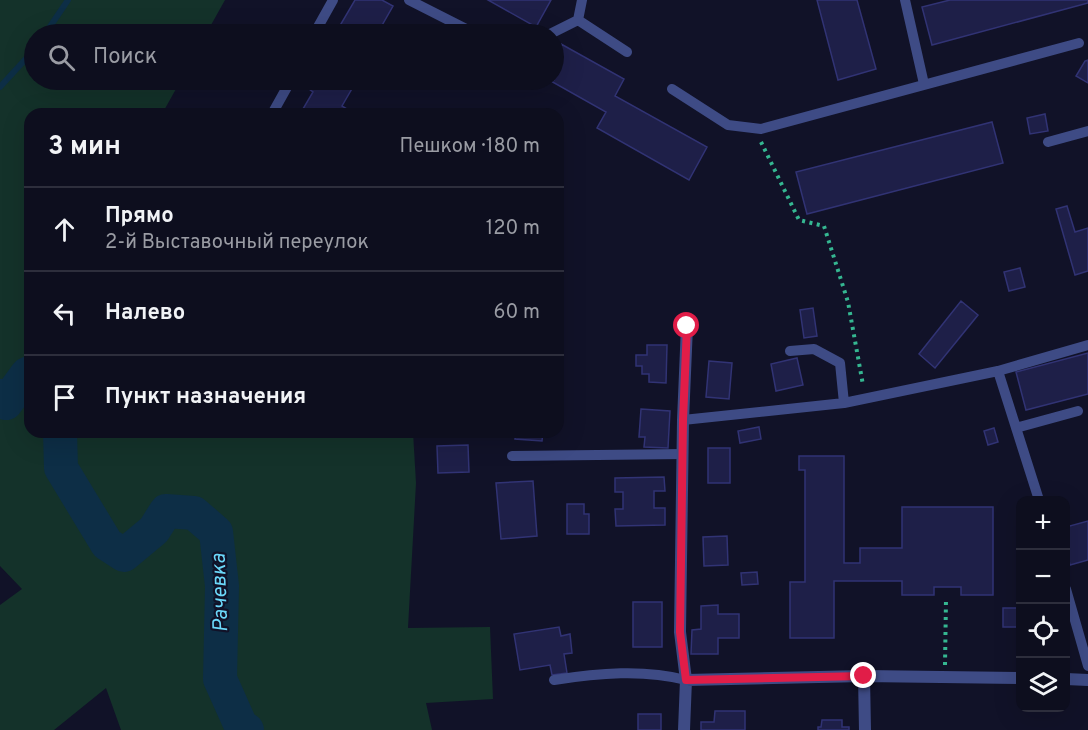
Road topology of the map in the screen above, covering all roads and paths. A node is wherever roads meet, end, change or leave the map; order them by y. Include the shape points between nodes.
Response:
1 (333, 0) edge
2 (409, 0) edge
3 (582, 0) edge
4 (904, 0) edge
5 (578, 20) junction
6 (320, 24) edge
7 (456, 24) edge
8 (564, 27) edge
9 (1079, 43) dead end
10 (627, 52) dead end
11 (924, 84) junction
12 (672, 89) dead end
13 (286, 90) edge
14 (276, 108) edge
15 (754, 128) junction
16 (1088, 131) edge
17 (1048, 141) dead end
18 (687, 326) dead end
19 (1088, 345) edge
20 (790, 351) dead end
21 (998, 371) junction
22 (866, 398) junction
23 (844, 403) junction
24 (1078, 411) dead end
25 (683, 420) junction
26 (1016, 428) junction
27 (683, 454) junction
28 (512, 456) dead end
29 (1037, 496) edge
30 (946, 599) dead end
31 (1069, 604) edge
32 (1088, 666) edge
33 (864, 676) junction
34 (945, 677) junction
35 (1016, 678) edge
36 (1070, 679) edge
37 (554, 680) dead end
38 (686, 680) junction
39 (1088, 680) edge
40 (684, 730) edge
41 (865, 730) edge

1 - 6 lane
2 - 7 lane
3 - 5 lane
4 - 11 lane
5 - 8 lane
5 - 10 lane
9 - 11 lane
11 - 15 lane
12 - 15 lane via 728,125
13 - 14 lane
15 - 22 path via 799,219 825,226 848,302
16 - 17 lane
18 - 25 street
19 - 21 lane
20 - 23 lane via 814,349 840,363
21 - 22 lane
21 - 26 lane
22 - 23 lane
23 - 25 lane
24 - 26 lane
25 - 27 street
26 - 29 lane
27 - 28 lane
27 - 38 street via 680,632
30 - 34 path
31 - 32 lane
33 - 34 street
33 - 38 street
33 - 41 street
34 - 35 street
36 - 39 street
37 - 38 lane via 605,674 664,675
38 - 40 street

